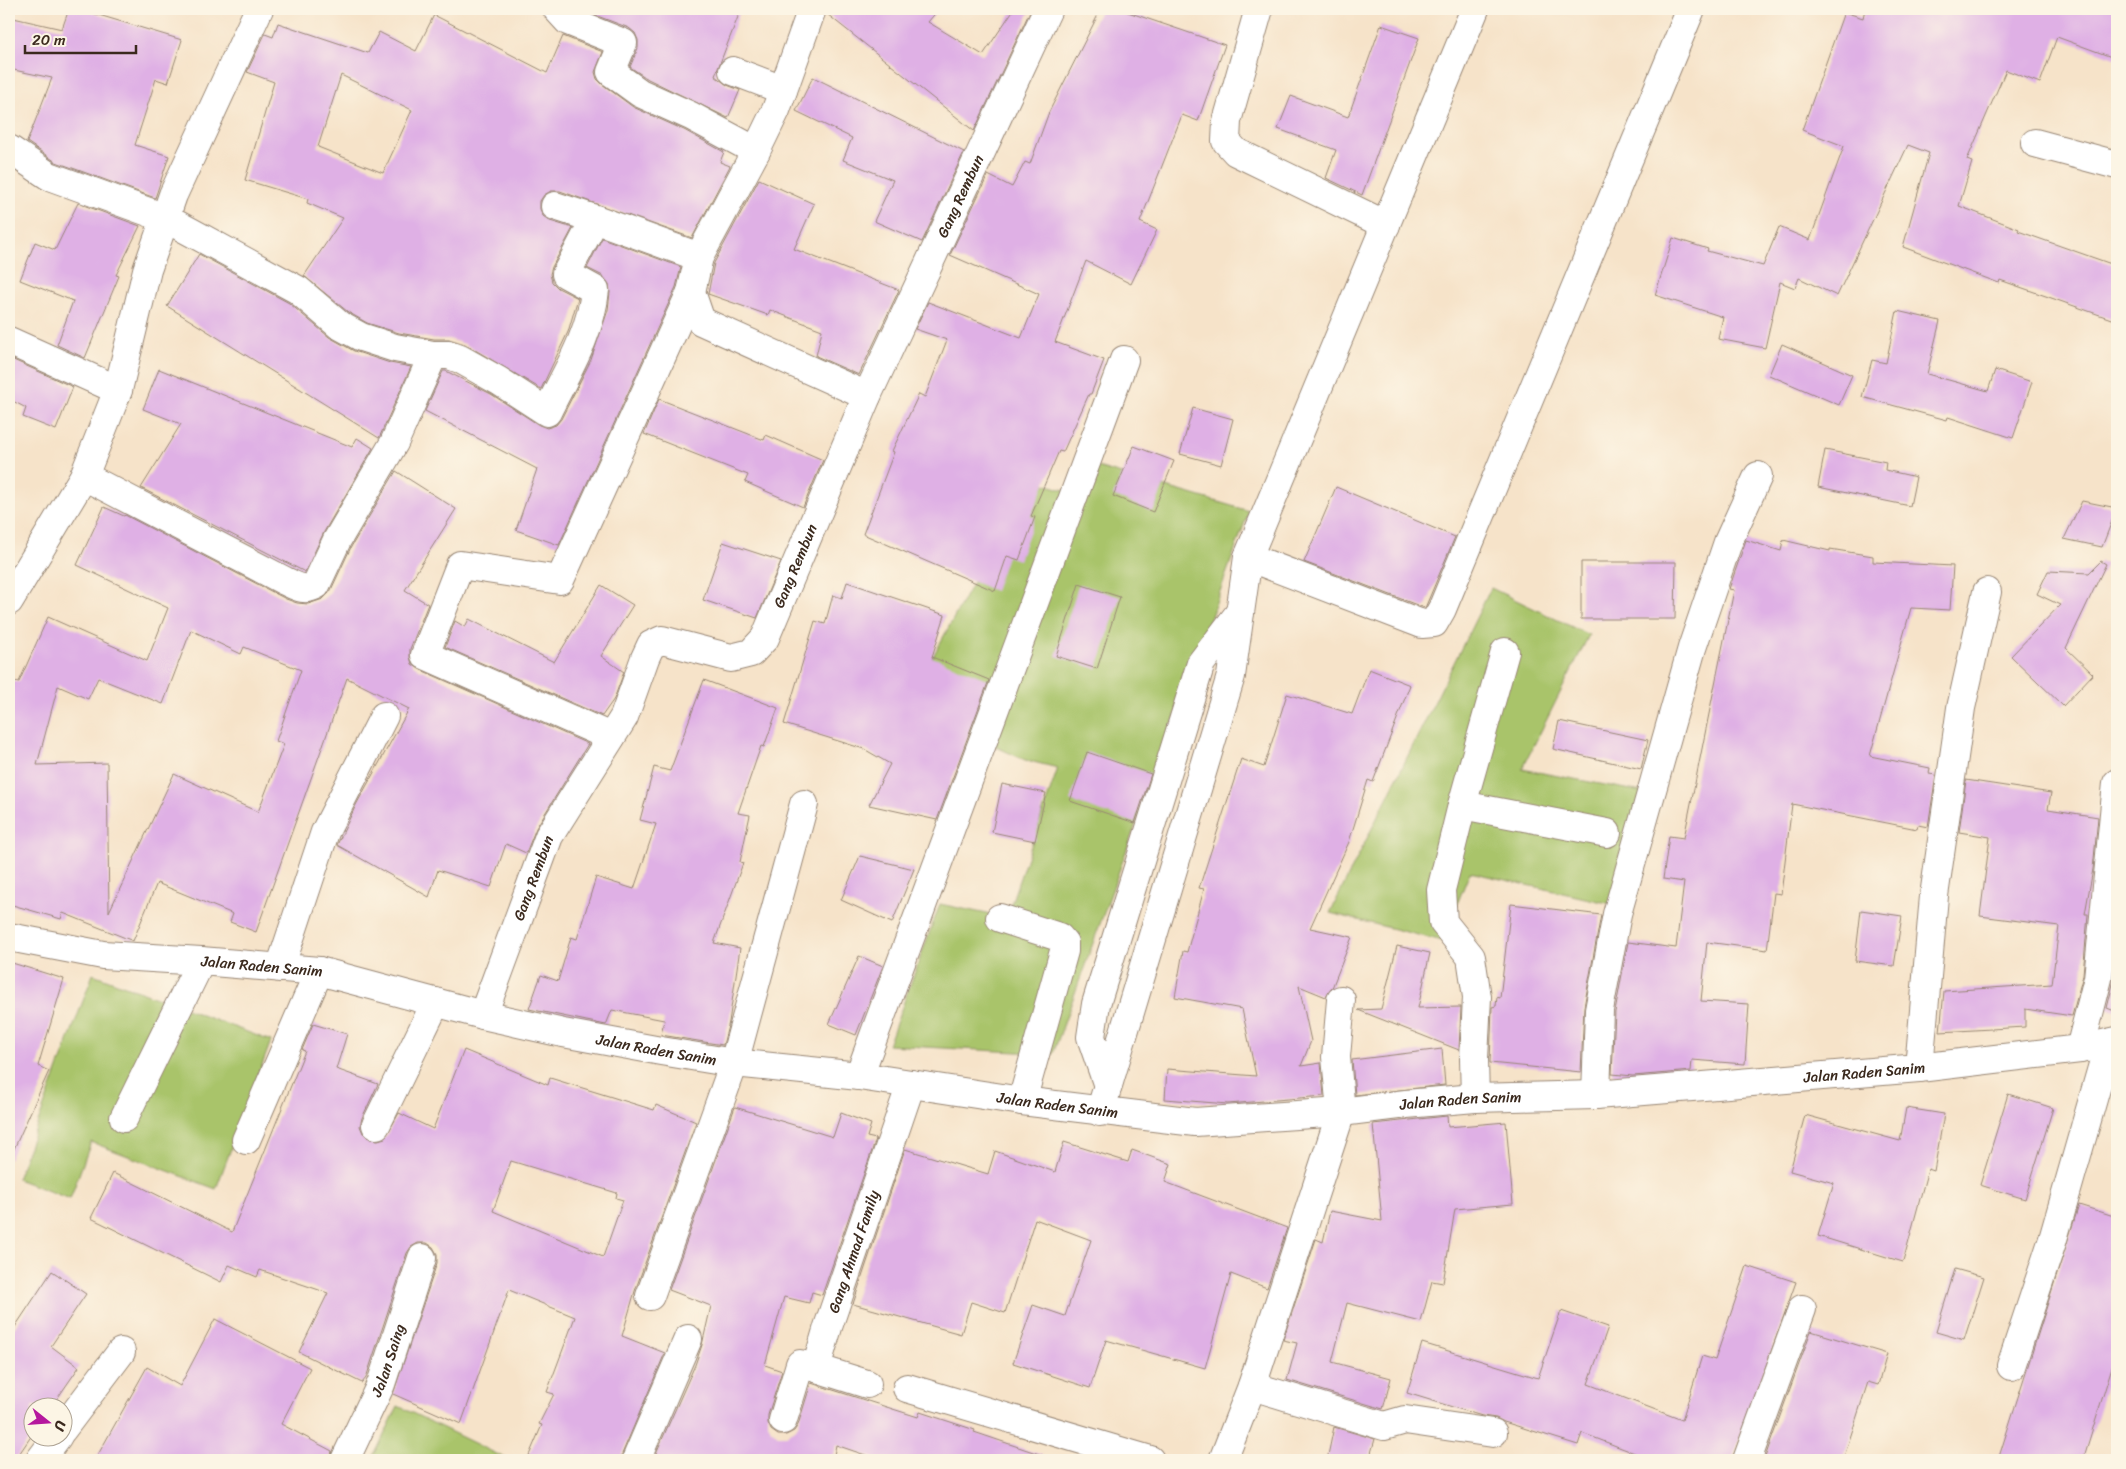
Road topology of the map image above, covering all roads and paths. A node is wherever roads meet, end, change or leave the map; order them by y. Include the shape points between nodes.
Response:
1 (259, 9) edge
2 (557, 9) edge
3 (812, 9) edge
4 (1048, 9) edge
5 (1259, 9) edge
6 (1475, 9) edge
7 (1690, 9) edge
8 (733, 70) dead end
9 (783, 90) junction
10 (2035, 143) dead end
11 (9, 149) edge
12 (756, 151) junction
13 (2117, 165) edge
14 (556, 206) dead end
15 (165, 218) junction
16 (595, 219) junction
17 (1386, 225) junction
18 (699, 256) junction
19 (692, 292) junction
20 (9, 341) edge
21 (433, 355) junction
22 (1124, 360) dead end
23 (118, 390) junction
24 (868, 396) junction
25 (84, 476) junction
26 (1758, 476) dead end
27 (1248, 557) junction
28 (1987, 592) dead end
29 (9, 602) edge
30 (1505, 652) dead end
31 (384, 716) dead end
32 (611, 738) junction
33 (2117, 783) edge
34 (804, 804) dead end
35 (1462, 805) junction
36 (1607, 833) dead end
37 (1000, 918) dead end
38 (9, 938) edge
39 (201, 961) junction
40 (280, 968) junction
41 (319, 971) junction
42 (1341, 1000) dead end
43 (436, 1002) junction
44 (483, 1015) junction
45 (2113, 1042) edge
46 (2080, 1049) junction
47 (734, 1063) junction
48 (1919, 1068) junction
49 (859, 1076) junction
50 (911, 1084) junction
51 (1596, 1095) junction
52 (1475, 1098) junction
53 (1022, 1101) junction
54 (1100, 1112) junction
55 (1341, 1112) junction
56 (124, 1118) dead end
57 (376, 1125) dead end
58 (246, 1140) dead end
59 (422, 1258) dead end
60 (650, 1296) dead end
61 (1802, 1310) dead end
62 (688, 1340) dead end
63 (121, 1352) dead end
64 (2011, 1366) dead end
65 (816, 1368) junction
66 (867, 1384) dead end
67 (1252, 1386) junction
68 (907, 1388) dead end
69 (72, 1417) edge
70 (783, 1420) dead end
71 (1493, 1433) dead end
72 (50, 1446) edge
73 (40, 1460) edge
74 (345, 1460) edge
75 (636, 1460) edge
76 (1150, 1460) edge
77 (1223, 1460) edge
78 (1747, 1460) edge

1 - 15 street
2 - 12 street via 568,21 623,43 610,72 640,93
3 - 9 street
4 - 24 street, Gang Rembun
5 - 17 street via 1227,121 1226,141 1236,152
6 - 17 street
7 - 27 street via 1434,623 1422,624
8 - 9 street
9 - 12 street
10 - 13 street
11 - 15 street via 49,176
12 - 18 street
14 - 16 street
15 - 21 street via 298,290 339,325 361,337
15 - 23 street via 147,270
16 - 18 street
16 - 21 street via 566,274 595,290 594,306 581,345 547,412 460,359
17 - 27 street
18 - 19 street
19 - 24 street via 701,321
19 - 32 street via 560,580 460,565 425,655
20 - 23 street
21 - 25 street via 394,442 337,540 316,585 310,588 284,581
22 - 49 street
23 - 25 street
24 - 32 street, Gang Rembun via 765,638 751,653 731,658 662,640 651,645 624,717
25 - 29 street
26 - 51 street via 1728,542 1692,648 1617,914 1599,1010
27 - 54 street via 1231,676
28 - 48 street via 1962,708 1934,896
30 - 35 street
31 - 40 street via 325,832
32 - 44 street, Gang Rembun via 549,836
33 - 46 street via 2098,978
34 - 47 street
35 - 36 street
35 - 52 street via 1442,890 1443,922 1471,957 1478,997
37 - 53 street via 1059,937 1064,943
38 - 39 street, Jalan Raden Sanim via 103,956
39 - 40 street, Jalan Raden Sanim
39 - 56 street
40 - 41 street, Jalan Raden Sanim
41 - 43 street, Jalan Raden Sanim
41 - 58 street
42 - 55 street via 1336,1057
43 - 44 street, Jalan Raden Sanim
43 - 57 street
44 - 47 street, Jalan Raden Sanim via 583,1037
45 - 46 street, Jalan Raden Sanim
45 - 64 street
46 - 48 street, Jalan Raden Sanim
47 - 49 street, Jalan Raden Sanim
47 - 60 street
48 - 51 street, Jalan Raden Sanim
49 - 50 street, Jalan Raden Sanim
50 - 53 street, Jalan Raden Sanim
50 - 65 street, Gang Ahmad Family
51 - 52 street, Jalan Raden Sanim
52 - 55 street, Jalan Raden Sanim
53 - 54 street, Jalan Raden Sanim
54 - 55 street, Jalan Raden Sanim via 1195,1122
55 - 67 street
59 - 74 street, Jalan Saing via 381,1384
61 - 78 street
62 - 75 street
63 - 69 street
65 - 66 street
65 - 70 street via 800,1364
67 - 71 street via 1384,1426 1405,1420
67 - 77 street
68 - 76 street
72 - 73 street

